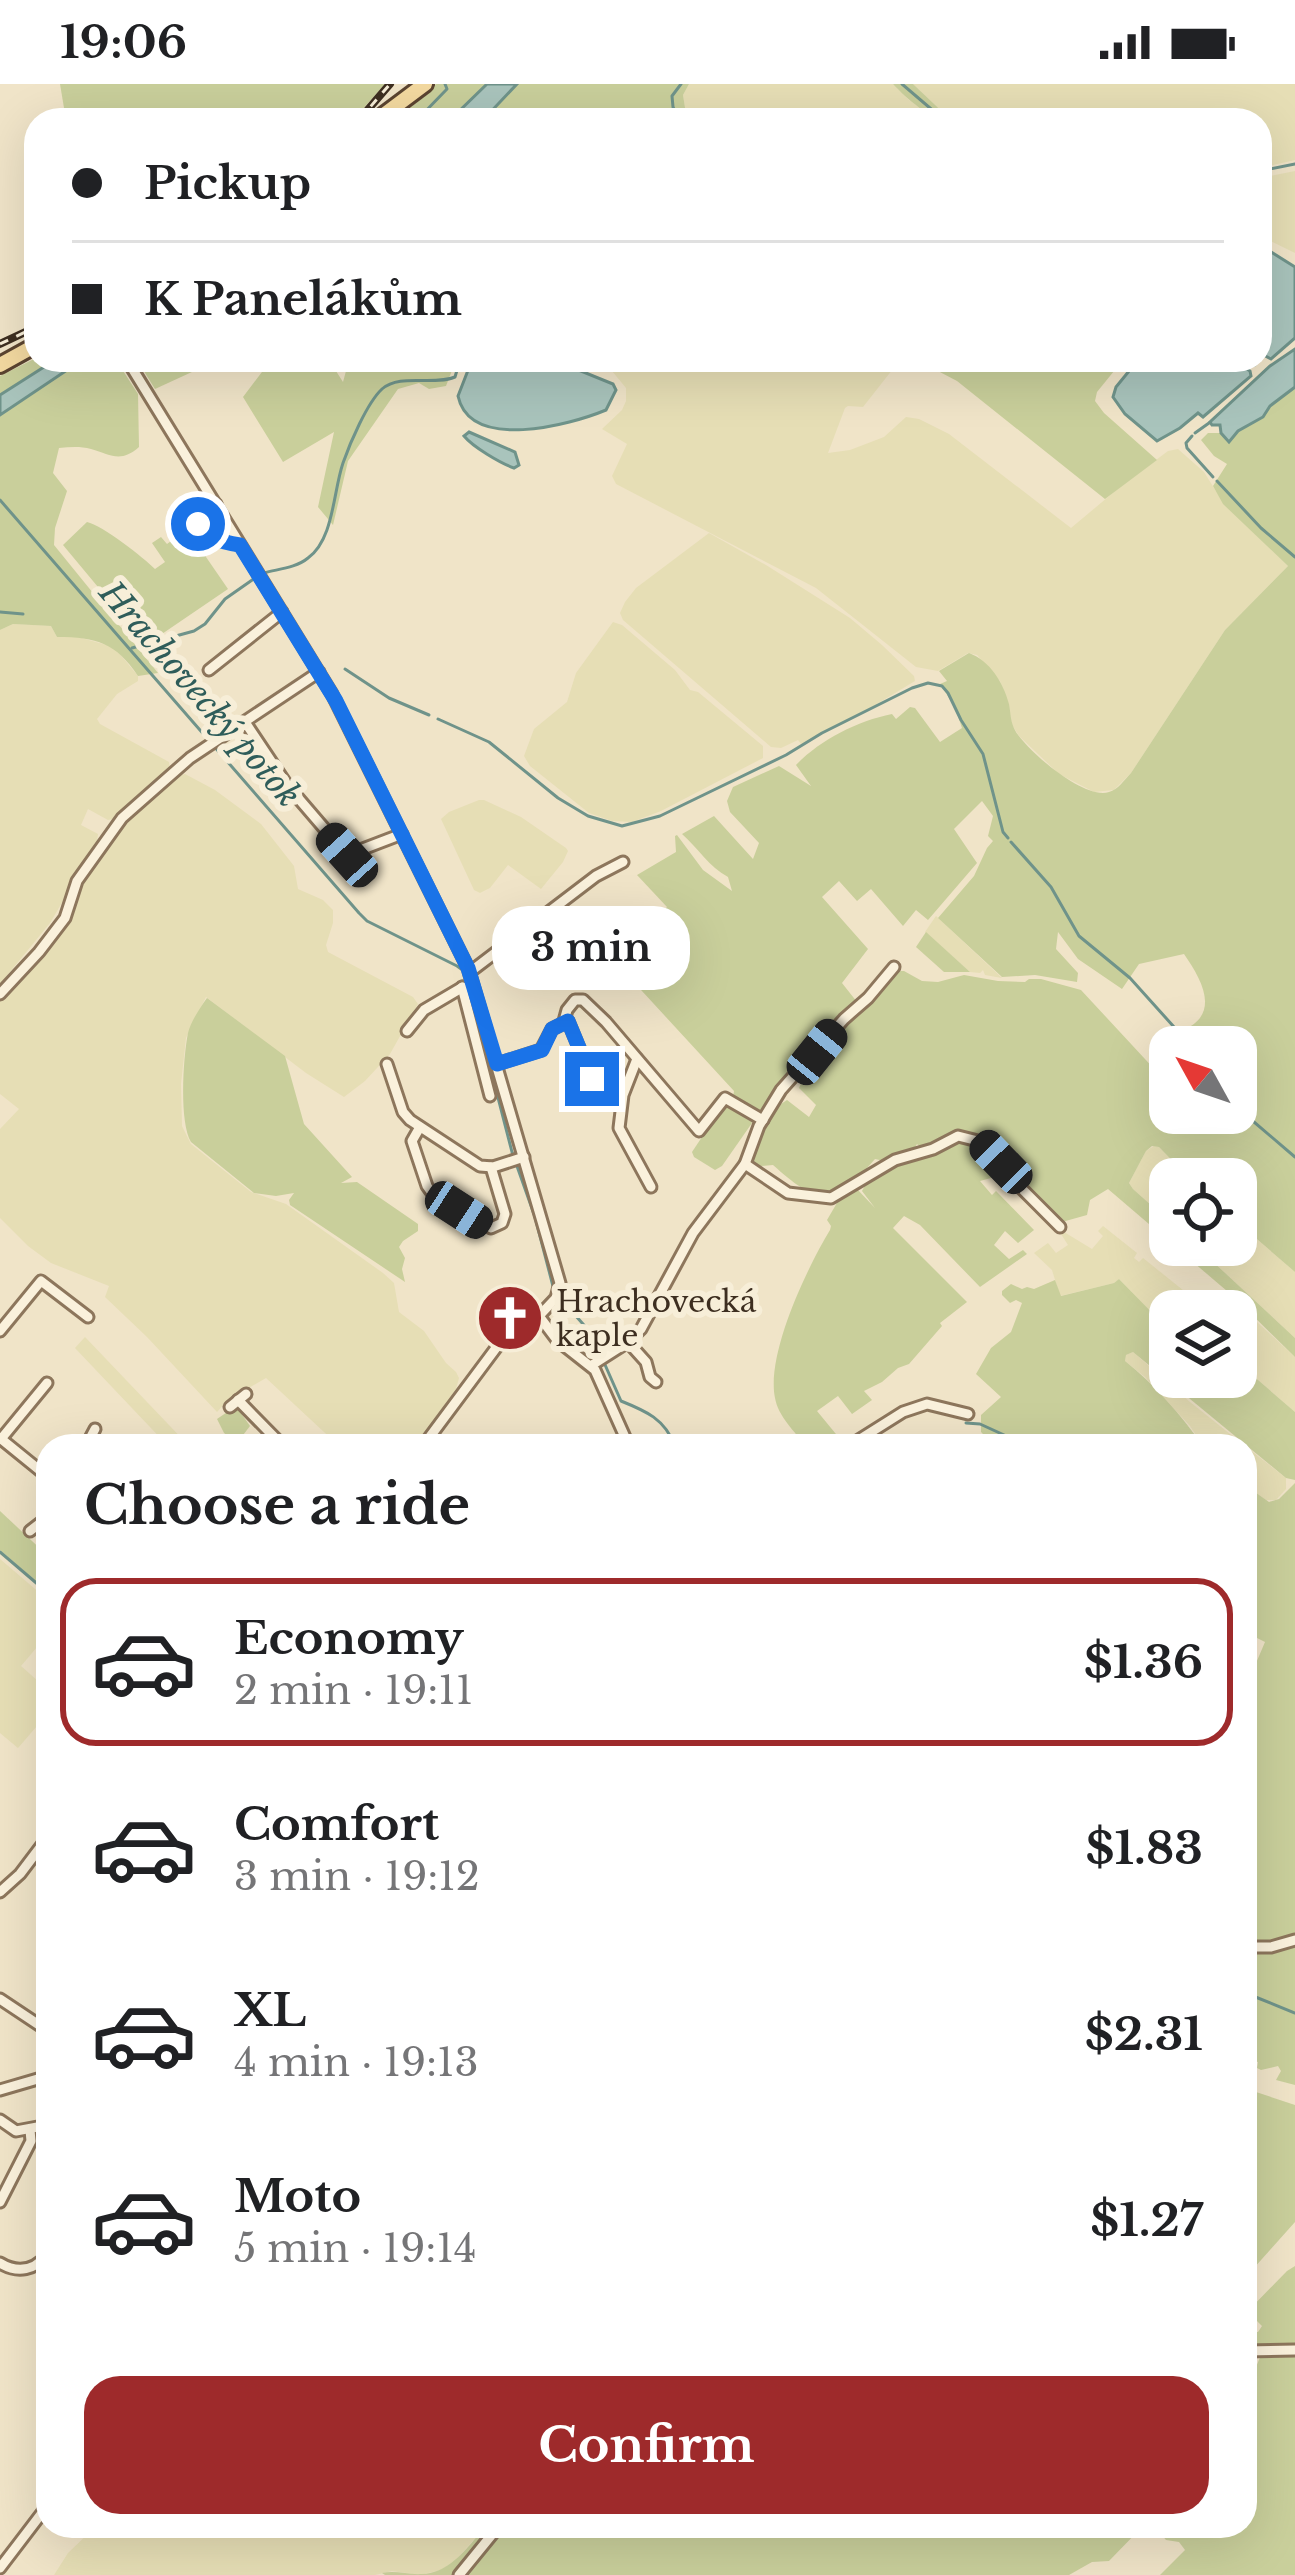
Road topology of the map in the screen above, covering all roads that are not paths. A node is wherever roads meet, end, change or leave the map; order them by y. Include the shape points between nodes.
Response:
1 (425, 84) edge
2 (393, 108) edge
3 (134, 372) edge
4 (216, 504) junction
5 (240, 545) junction
6 (282, 611) junction
7 (209, 670) dead end
8 (320, 672) junction
9 (244, 722) junction
10 (401, 833) junction
11 (622, 862) dead end
12 (894, 968) dead end
13 (468, 982) junction
14 (0, 994) edge
15 (564, 1021) junction
16 (407, 1031) dead end
17 (637, 1059) junction
18 (387, 1064) dead end
19 (497, 1064) junction
20 (592, 1079) dead end
21 (490, 1096) dead end
22 (763, 1120) junction
23 (420, 1126) junction
24 (518, 1159) junction
25 (745, 1163) junction
26 (491, 1167) junction
27 (651, 1187) dead end
28 (1060, 1227) dead end
29 (538, 1316) junction
30 (88, 1317) dead end
31 (0, 1331) edge
32 (628, 1342) junction
33 (598, 1360) junction
34 (656, 1382) dead end
35 (47, 1383) dead end
36 (238, 1401) dead end
37 (968, 1414) dead end
38 (95, 1429) dead end
39 (92, 1434) edge
40 (271, 1434) edge
41 (432, 1434) edge
42 (623, 1434) edge
43 (868, 1434) edge
44 (0, 1438) edge
45 (36, 1467) edge
46 (36, 1526) edge
47 (30, 1531) dead end
48 (36, 1854) edge
49 (0, 1892) edge
50 (1295, 1940) edge
51 (1257, 1947) edge
52 (0, 1999) edge
53 (36, 2023) edge
54 (36, 2080) edge
55 (0, 2090) edge
56 (0, 2120) edge
57 (36, 2128) edge
58 (29, 2130) junction
59 (0, 2203) edge
60 (0, 2263) edge
61 (36, 2264) edge
62 (1295, 2350) edge
63 (1257, 2351) edge
64 (36, 2521) edge
65 (489, 2538) edge
66 (0, 2568) edge
67 (459, 2575) edge

1 - 2 main road
3 - 4 street
4 - 5 street
4 - 5 street via 200,516 200,529
5 - 6 street
6 - 7 street
6 - 8 street
8 - 9 street
8 - 10 street
9 - 10 street via 347,855
9 - 14 street via 122,818 76,881 65,918
10 - 13 street
11 - 13 street
12 - 22 street
13 - 16 street
13 - 19 street
13 - 21 street
15 - 17 street via 583,1000
15 - 19 street via 542,1050
15 - 20 street
17 - 22 street via 699,1131 725,1098
17 - 27 street via 619,1128
18 - 23 street via 403,1112
19 - 24 street
22 - 25 street
23 - 26 street
23 - 26 street via 412,1141 430,1191 491,1228 505,1214
24 - 26 street
24 - 29 street via 560,1283
25 - 28 street via 788,1192 831,1198 895,1160 958,1136 982,1142
25 - 32 street
29 - 33 street via 557,1340
29 - 41 street via 496,1348
30 - 31 street via 41,1281
32 - 33 street
32 - 34 street
33 - 42 street
35 - 44 street
36 - 40 street
37 - 43 street via 927,1404
38 - 39 street
44 - 45 street
46 - 47 street
48 - 49 street
50 - 51 street
52 - 53 street
54 - 55 street
56 - 58 street
57 - 58 street
58 - 59 street
60 - 61 street via 17,2270
62 - 63 street
64 - 66 street
65 - 67 street

